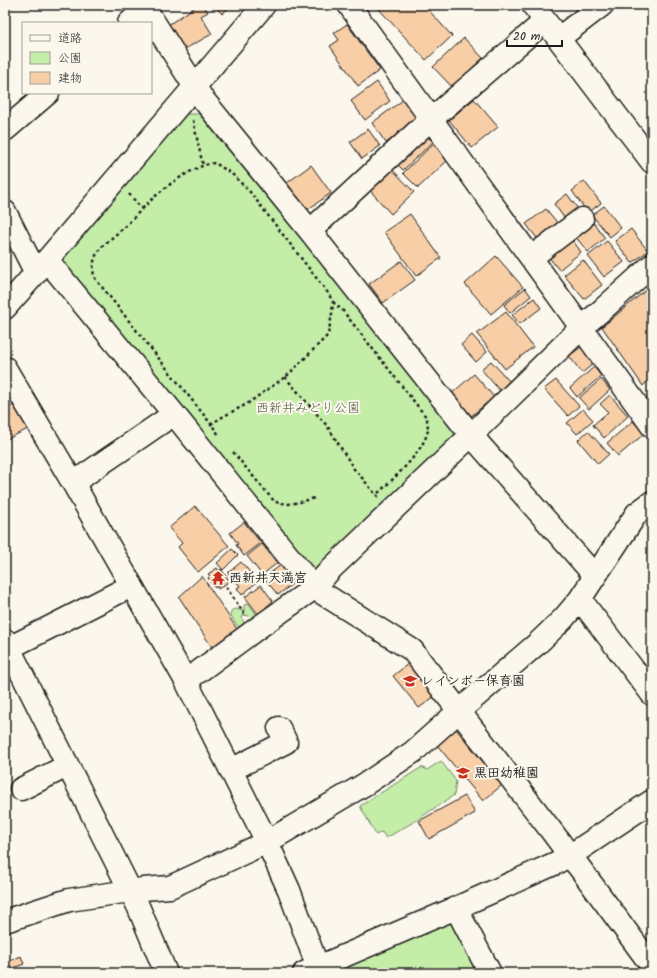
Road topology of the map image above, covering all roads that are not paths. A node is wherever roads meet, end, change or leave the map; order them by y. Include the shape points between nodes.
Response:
1 (264, 5) edge
2 (349, 5) edge
3 (602, 5) edge
4 (144, 7) edge
5 (539, 13) edge
6 (130, 22) edge
7 (559, 38) junction
8 (194, 87) junction
9 (47, 94) edge
10 (431, 120) junction
11 (5, 130) edge
12 (652, 162) edge
13 (5, 212) edge
14 (582, 219) dead end
15 (310, 231) junction
16 (532, 257) junction
17 (652, 265) edge
18 (42, 267) junction
19 (5, 308) edge
20 (581, 328) junction
21 (5, 368) edge
22 (174, 414) junction
23 (652, 426) edge
24 (471, 435) junction
25 (73, 483) junction
26 (652, 502) edge
27 (595, 576) junction
28 (132, 586) junction
29 (314, 588) junction
30 (580, 600) junction
31 (6, 646) edge
32 (186, 681) junction
33 (652, 694) edge
34 (459, 711) junction
35 (279, 728) dead end
36 (68, 766) junction
37 (231, 770) junction
38 (21, 789) dead end
39 (652, 801) edge
40 (267, 842) junction
41 (570, 856) junction
42 (130, 892) junction
43 (456, 908) junction
44 (5, 921) edge
45 (652, 966) edge
46 (314, 971) edge
47 (166, 973) edge
48 (490, 973) edge

1 - 8 street
2 - 10 street
3 - 7 street
4 - 6 street
4 - 8 street
5 - 7 street
5 - 10 street
7 - 12 street
8 - 15 street
8 - 18 street
9 - 11 street
10 - 15 street
10 - 16 street
13 - 18 street
14 - 16 street
15 - 24 street
16 - 20 street
17 - 20 street
18 - 19 street
18 - 22 street
20 - 23 street
20 - 24 street
21 - 25 street
22 - 25 street
22 - 29 street
24 - 27 street
24 - 29 street
25 - 28 street
26 - 27 street via 637,513
27 - 30 street
28 - 31 street
28 - 32 street
29 - 32 street
29 - 34 street via 412,650
30 - 33 street
30 - 34 street via 538,643
31 - 36 street
32 - 37 street
34 - 40 street via 413,752 367,783
34 - 41 street
35 - 37 street via 286,742
36 - 38 street
36 - 42 street
37 - 40 street
39 - 41 street
40 - 42 street via 170,887
40 - 46 street via 289,890
41 - 43 street
41 - 45 street
42 - 44 street via 69,900
42 - 47 street
43 - 46 street
43 - 48 street

